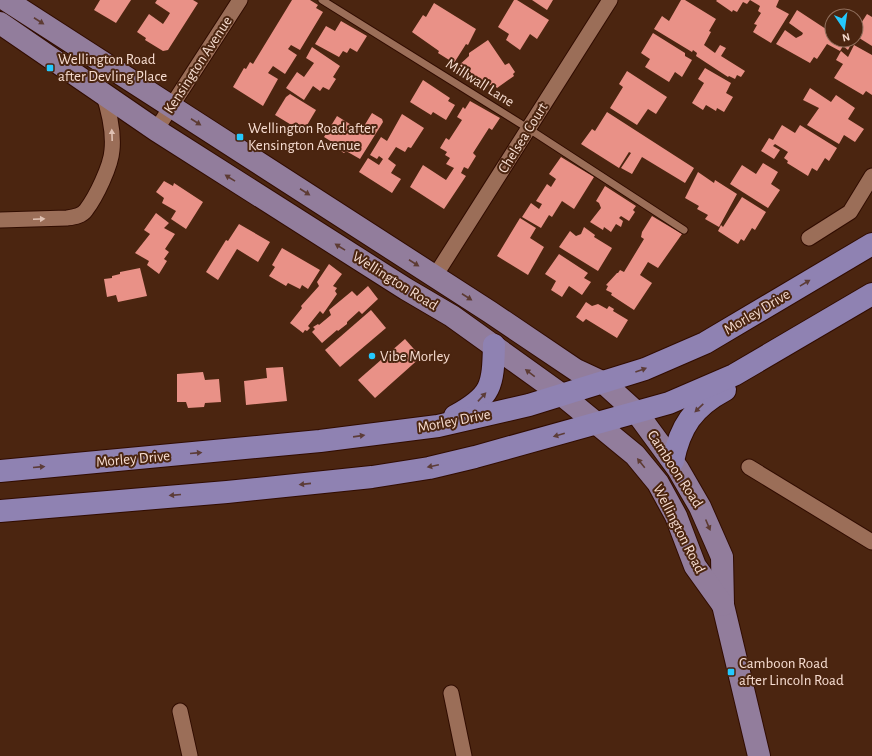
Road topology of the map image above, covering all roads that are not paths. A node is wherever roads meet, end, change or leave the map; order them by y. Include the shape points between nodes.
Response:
1 (6, 0) edge
2 (240, 0) edge
3 (322, 0) edge
4 (610, 0) edge
5 (0, 23) edge
6 (103, 93) junction
7 (172, 106) junction
8 (528, 129) junction
9 (156, 130) junction
10 (872, 176) edge
11 (0, 220) edge
12 (684, 230) dead end
13 (809, 238) dead end
14 (872, 244) edge
15 (435, 276) junction
16 (866, 298) edge
17 (494, 346) junction
18 (604, 383) junction
19 (562, 395) junction
20 (637, 413) junction
21 (597, 424) junction
22 (438, 426) junction
23 (673, 461) junction
24 (749, 467) dead end
25 (0, 471) edge
26 (0, 511) edge
27 (872, 542) edge
28 (723, 605) junction
29 (451, 693) dead end
30 (180, 711) dead end
31 (190, 756) edge
32 (464, 756) edge
33 (759, 756) edge

1 -> 7 main road, Wellington Road
2 - 7 street, Kensington Avenue
3 - 8 lane, Millwall Lane
4 - 8 street, Chelsea Court
5 - 6 main road, Wellington Road
6 - 9 main road, Wellington Road
11 -> 6 street via 67,218 86,211 100,186 112,151 112,130
7 - 9 street, Kensington Avenue
7 -> 15 main road, Wellington Road
8 - 12 lane, Millwall Lane
8 - 15 street, Chelsea Court
17 -> 9 main road, Wellington Road via 452,316
10 - 13 street via 850,212
18 -> 14 highway, Morley Drive via 645,369 705,343
15 -> 18 main road, Wellington Road via 576,370
16 - 20 highway via 734,375 669,403
16 -> 23 highway via 766,368 710,398 688,420 677,441
19 -> 17 main road, Wellington Road
22 -> 17 highway via 469,409 484,396 491,384
18 - 19 highway, Morley Drive
18 - 20 main road, Camboon Road
19 - 21 main road, Wellington Road
19 - 22 highway, Morley Drive
20 - 21 highway
20 - 23 main road, Camboon Road
21 -> 26 highway via 475,457 372,477
28 -> 21 main road, Wellington Road via 695,566 676,516 658,483 635,455
25 -> 22 highway, Morley Drive via 320,441
23 -> 28 main road, Camboon Road via 700,507 722,557
24 - 27 street
28 - 33 main road, Camboon Road
29 - 32 street
30 - 31 street

